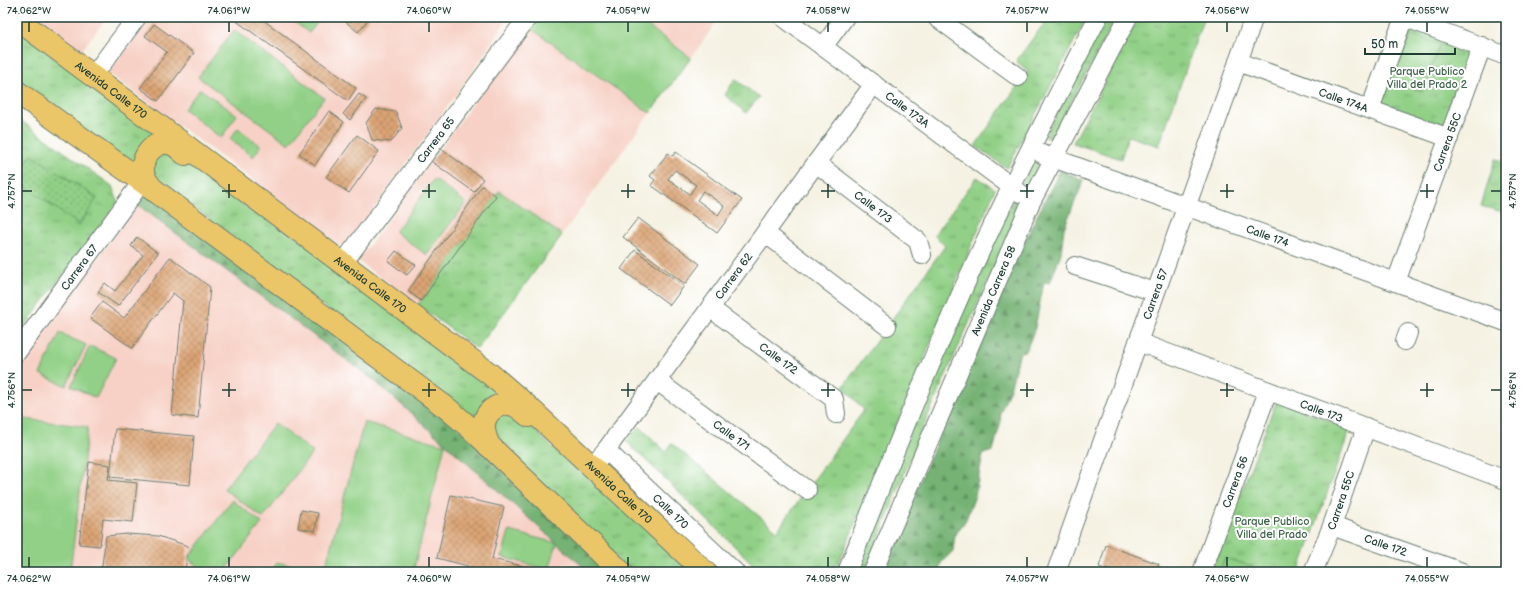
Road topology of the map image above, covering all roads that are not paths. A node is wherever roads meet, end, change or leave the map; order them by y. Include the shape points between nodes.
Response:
1 (138, 17) edge
2 (528, 17) edge
3 (783, 17) edge
4 (845, 17) edge
5 (936, 17) edge
6 (1098, 17) edge
7 (1128, 17) edge
8 (1254, 17) edge
9 (1404, 17) edge
10 (17, 19) edge
11 (1482, 46) junction
12 (823, 47) junction
13 (1506, 56) edge
14 (1238, 62) junction
15 (93, 76) junction
16 (1018, 77) dead end
17 (874, 84) junction
18 (17, 92) edge
19 (1370, 109) junction
20 (1450, 138) junction
21 (1032, 144) junction
22 (1055, 154) junction
23 (816, 163) junction
24 (147, 186) junction
25 (1011, 186) junction
26 (1031, 202) junction
27 (1187, 202) junction
28 (283, 218) junction
29 (765, 233) junction
30 (922, 255) dead end
31 (343, 263) junction
32 (1075, 266) dead end
33 (1398, 277) junction
34 (1155, 292) junction
35 (710, 308) junction
36 (1506, 310) edge
37 (1506, 322) edge
38 (887, 326) dead end
39 (1138, 342) junction
40 (17, 352) edge
41 (656, 381) junction
42 (1268, 391) junction
43 (836, 414) dead end
44 (1366, 427) junction
45 (489, 446) junction
46 (606, 450) junction
47 (585, 460) junction
48 (1506, 480) edge
49 (807, 490) dead end
50 (1332, 526) junction
51 (1059, 571) edge
52 (621, 572) edge
53 (705, 572) edge
54 (736, 572) edge
55 (847, 572) edge
56 (873, 572) edge
57 (1202, 572) edge
58 (1313, 572) edge
59 (1462, 572) edge

1 - 15 street
2 - 31 street, Carrera 65
3 - 12 street, Calle 173A
4 - 12 street
5 - 16 street
6 - 21 street
7 - 22 street, Avenida Carrera 58
8 - 14 street, Carrera 57
9 - 11 street
9 - 19 street
10 - 15 main road, Avenida Calle 170
11 - 13 street
11 - 20 street, Carrera 55C
12 - 17 street, Calle 173A
14 - 19 street, Calle 174A
14 - 27 street, Carrera 57
15 - 28 main road, Avenida Calle 170
17 - 23 street, Carrera 62
17 - 25 street, Calle 173A
18 - 24 main road
19 - 20 street, Calle 174A
20 - 33 street, Carrera 55C
21 - 22 street, Calle 174
21 - 25 street
22 - 26 street, Avenida Carrera 58
22 - 27 street, Calle 174
23 - 29 street, Carrera 62
23 - 30 street, Calle 173 via 918,241
24 - 28 main road via 142,163 146,154 157,145 172,144 225,184
24 - 40 street, Carrera 67
24 - 45 main road via 425,391
25 - 26 street, Calle 173A
25 - 55 street via 953,312
26 - 56 street, Avenida Carrera 58
27 - 33 street, Calle 174
27 - 34 street, Carrera 57
28 - 31 main road, Avenida Calle 170
29 - 35 street, Carrera 62
29 - 38 street
31 - 47 main road, Avenida Calle 170 via 490,374
32 - 34 street
33 - 36 street, Calle 174
33 - 37 street, Calle 174
34 - 39 street, Carrera 57
35 - 41 street, Carrera 62
35 - 43 street, Calle 172 via 834,399
39 - 42 street, Calle 173
39 - 51 street, Carrera 57
41 - 46 street, Carrera 62
41 - 49 street, Calle 171
42 - 44 street, Calle 173
42 - 57 street, Carrera 56
44 - 48 street, Calle 173
44 - 50 street, Carrera 55C
45 - 47 main road via 484,433 484,422 489,412 510,405 517,407
45 - 52 main road
46 - 47 street, Carrera 62
46 - 54 street, Calle 170
47 - 53 main road, Avenida Calle 170
50 - 58 street, Carrera 55C
50 - 59 street, Calle 172

